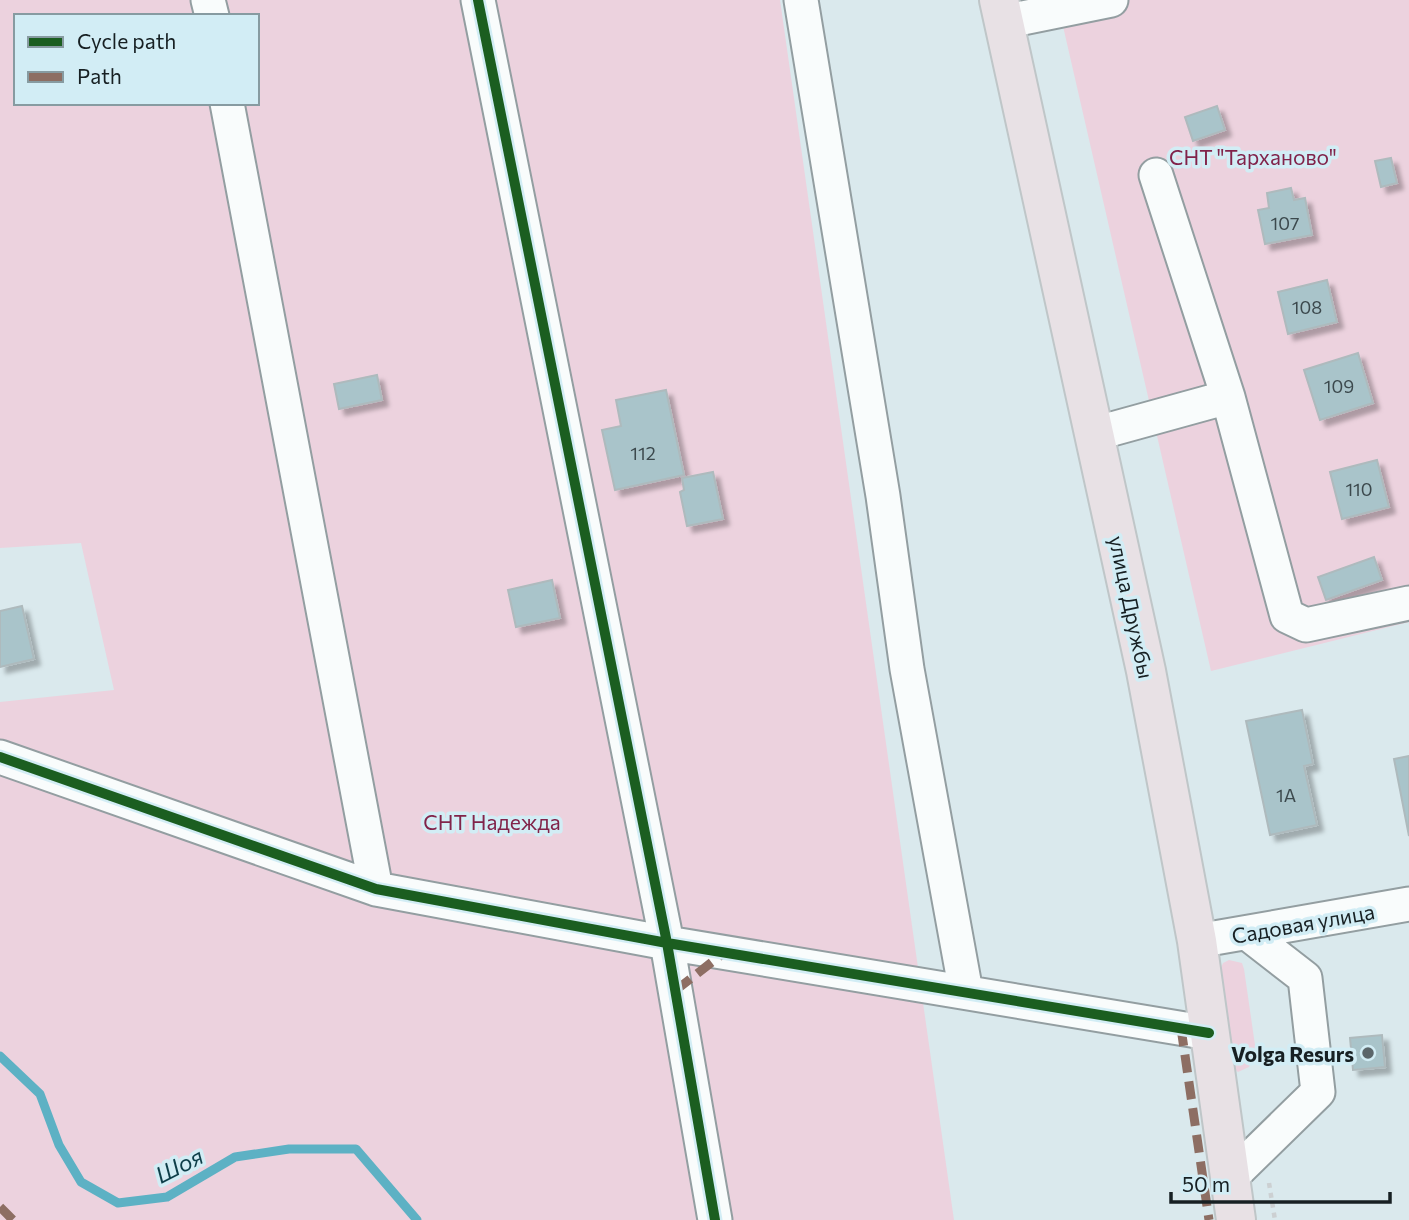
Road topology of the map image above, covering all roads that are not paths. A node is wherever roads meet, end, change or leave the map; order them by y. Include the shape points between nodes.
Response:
1 (478, 0) edge
2 (800, 0) edge
3 (1111, 0) edge
4 (1001, 11) edge
5 (227, 105) edge
6 (1156, 176) dead end
7 (1228, 397) junction
8 (1094, 435) junction
9 (1409, 603) edge
10 (0, 757) edge
11 (376, 888) junction
12 (1409, 904) edge
13 (1247, 933) junction
14 (1197, 942) junction
15 (667, 943) junction
16 (966, 992) junction
17 (1209, 1033) junction
18 (1230, 1178) junction
19 (715, 1220) edge
20 (1236, 1220) edge

1 - 15 street
2 - 16 street via 883,496 907,669
3 - 4 street
4 - 8 main road, улица Дружбы
5 - 11 street
6 - 7 street
7 - 8 street
7 - 9 street via 1287,616 1306,625
8 - 14 main road, улица Дружбы via 1146,671
10 - 11 street
11 - 15 street
12 - 13 street, Садовая улица
13 - 14 street, Садовая улица
13 - 18 street via 1305,978 1318,1092
14 - 17 main road, улица Дружбы
15 - 16 street
15 - 19 street
16 - 17 street
17 - 18 main road, улица Дружбы
18 - 20 main road, улица Дружбы

